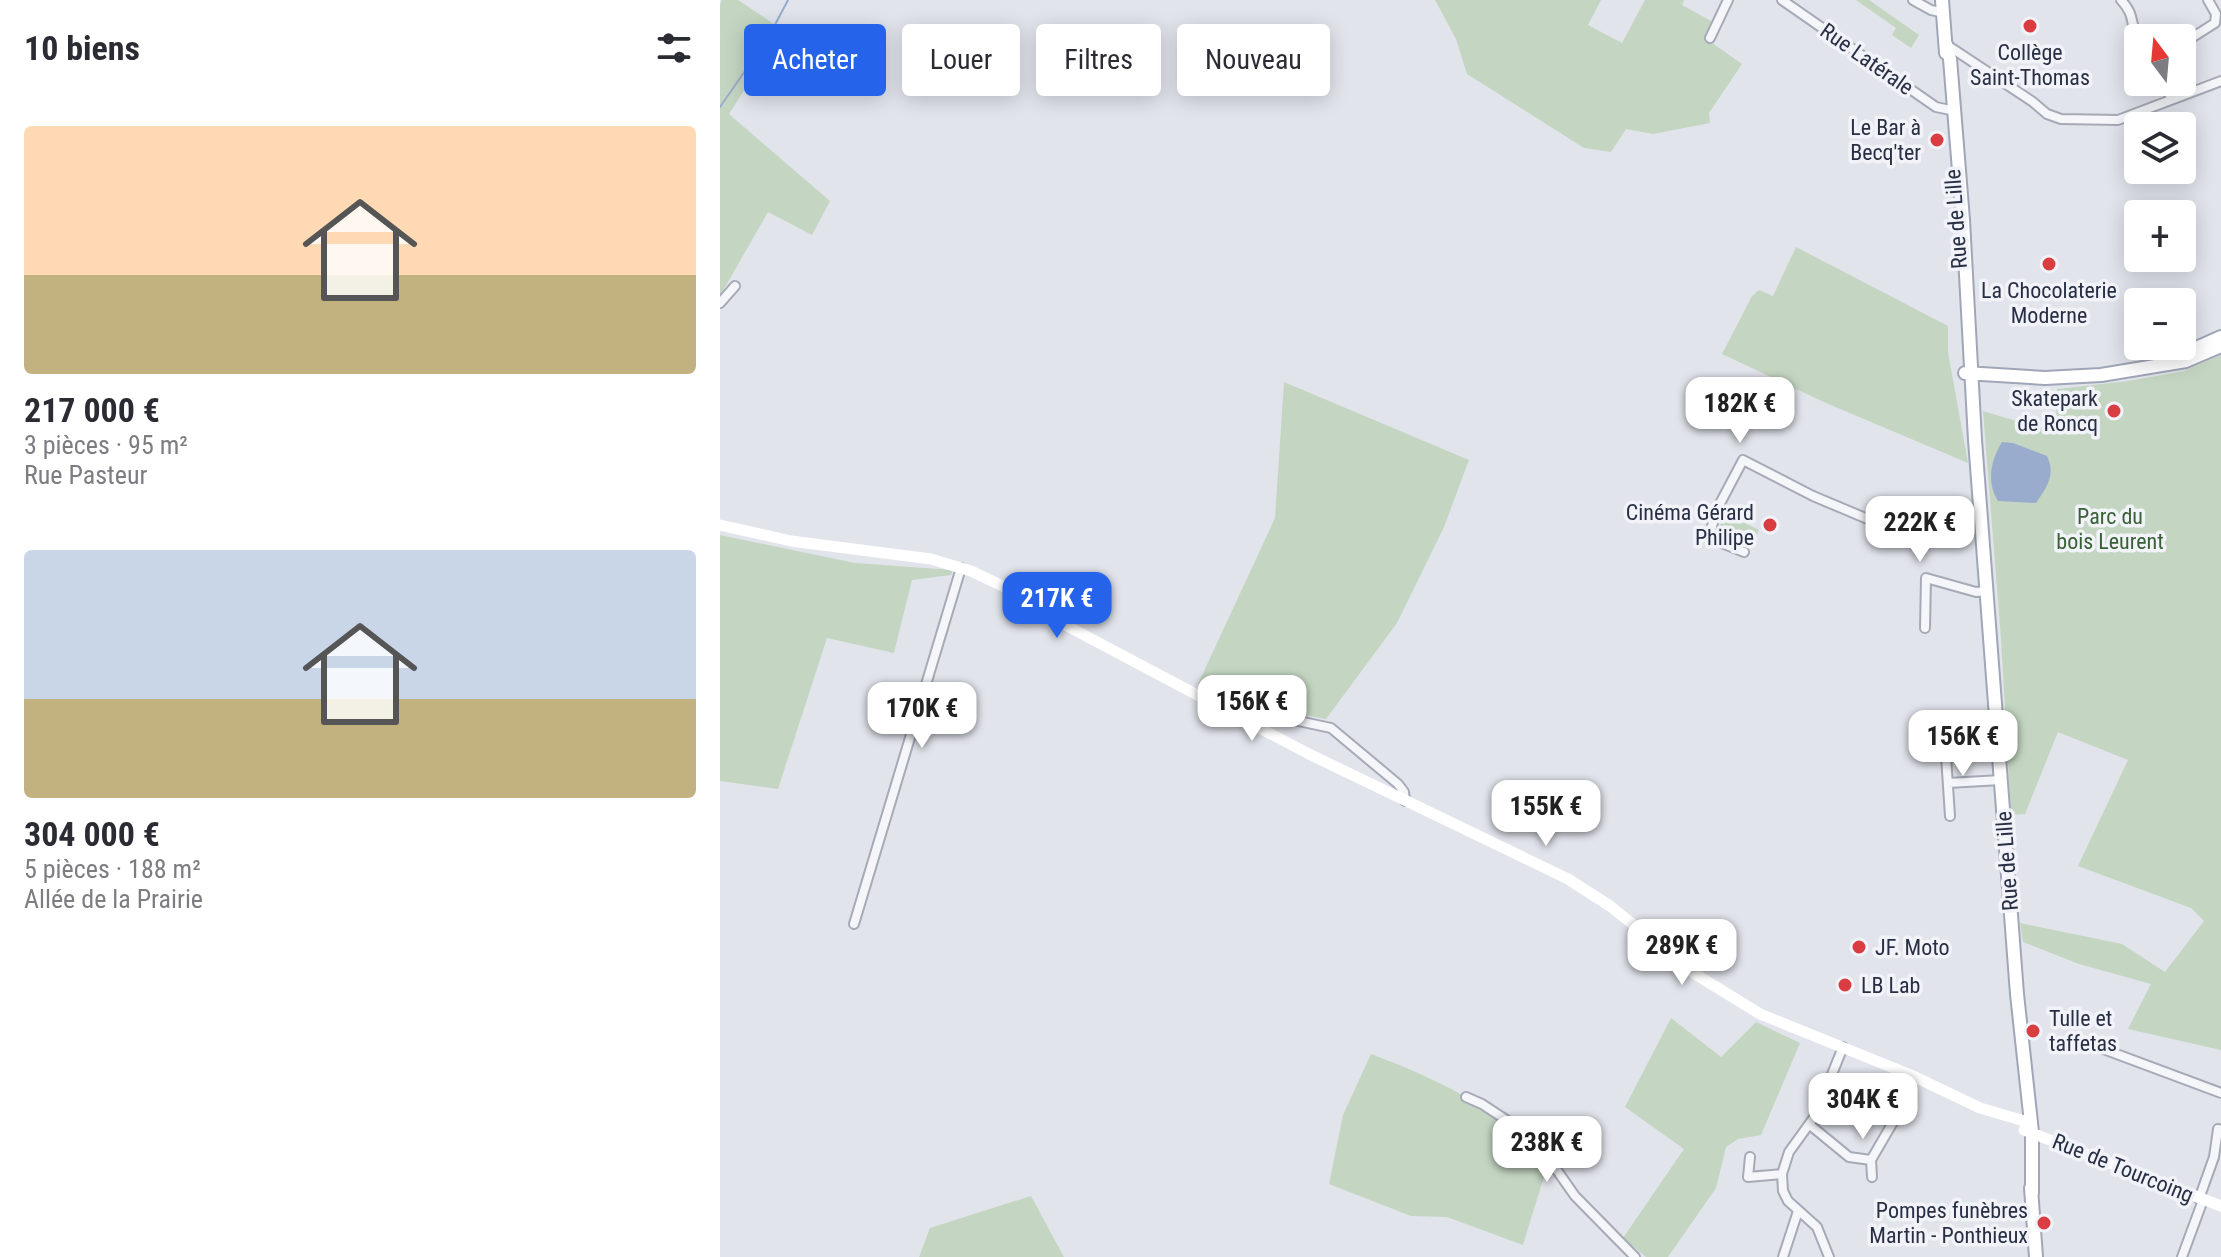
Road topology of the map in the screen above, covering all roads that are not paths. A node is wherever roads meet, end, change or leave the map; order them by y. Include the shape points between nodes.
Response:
1 (1728, 0) edge
2 (1782, 0) edge
3 (1913, 0) edge
4 (2121, 0) edge
5 (2208, 0) edge
6 (1943, 4) edge
7 (2132, 24) edge
8 (2196, 35) edge
9 (1710, 38) dead end
10 (1946, 44) junction
11 (2221, 81) edge
12 (2171, 98) joint
13 (1951, 111) junction
14 (735, 286) dead end
15 (720, 303) edge
16 (2221, 337) edge
17 (2221, 346) edge
18 (2135, 370) junction
19 (1969, 373) junction
20 (720, 525) edge
21 (1882, 525) dead end
22 (1744, 552) dead end
23 (961, 568) junction
24 (1987, 591) junction
25 (1925, 628) dead end
26 (1240, 717) junction
27 (1945, 741) dead end
28 (2001, 780) junction
29 (1948, 783) junction
30 (1405, 801) junction
31 (1950, 816) dead end
32 (854, 924) dead end
33 (2095, 1046) dead end
34 (1843, 1047) junction
35 (2221, 1093) edge
36 (1466, 1097) dead end
37 (1896, 1117) dead end
38 (1810, 1125) junction
39 (2028, 1127) junction
40 (2218, 1129) dead end
41 (1750, 1157) dead end
42 (1871, 1160) junction
43 (1782, 1174) junction
44 (1872, 1177) dead end
45 (2201, 1199) junction
46 (2221, 1206) edge
47 (1798, 1211) junction
48 (1635, 1257) edge
49 (1783, 1257) edge
50 (1829, 1257) edge
51 (2036, 1257) edge
52 (2182, 1257) edge

1 - 9 street
2 - 13 street, Rue Latérale via 1936,107
3 - 6 street via 1931,10
4 - 7 street via 2132,12
5 - 8 street via 2215,23
6 - 10 main road, Rue de Lille
10 - 12 street via 2057,118 2114,121
10 - 13 main road, Rue de Lille
11 - 12 street
13 - 19 main road, Rue de Lille
14 - 15 street
16 - 18 main road
17 - 18 main road via 2186,361
18 - 19 main road via 2057,378
19 - 24 main road, Rue de Lille
20 - 23 main road, Rue de Tourcoing via 857,554 893,553
21 - 22 street via 1743,460 1716,511 1709,538
23 - 26 main road, Rue de Tourcoing via 1058,612
23 - 32 street
24 - 25 street via 1926,578
24 - 28 main road, Rue de Lille
26 - 30 main road, Rue de Tourcoing
26 - 30 street via 1261,713 1331,728 1398,784
27 - 29 street
28 - 29 street
28 - 39 main road, Rue de Lille via 2018,1057
29 - 31 street
30 - 34 main road, Rue de Tourcoing via 1591,893 1673,959 1747,1007
33 - 35 street
34 - 38 street
34 - 39 main road, Rue de Tourcoing
36 - 48 street via 1535,1139 1575,1196
37 - 42 street
38 - 42 street via 1849,1157
38 - 43 street via 1789,1152
39 - 45 main road, Rue de Tourcoing
39 - 51 main road, Rue de Lille
40 - 45 street
41 - 43 street via 1747,1181
42 - 44 street
43 - 47 street via 1785,1196
45 - 46 main road, Rue de Tourcoing
45 - 52 street
47 - 49 street
47 - 50 street via 1817,1227

